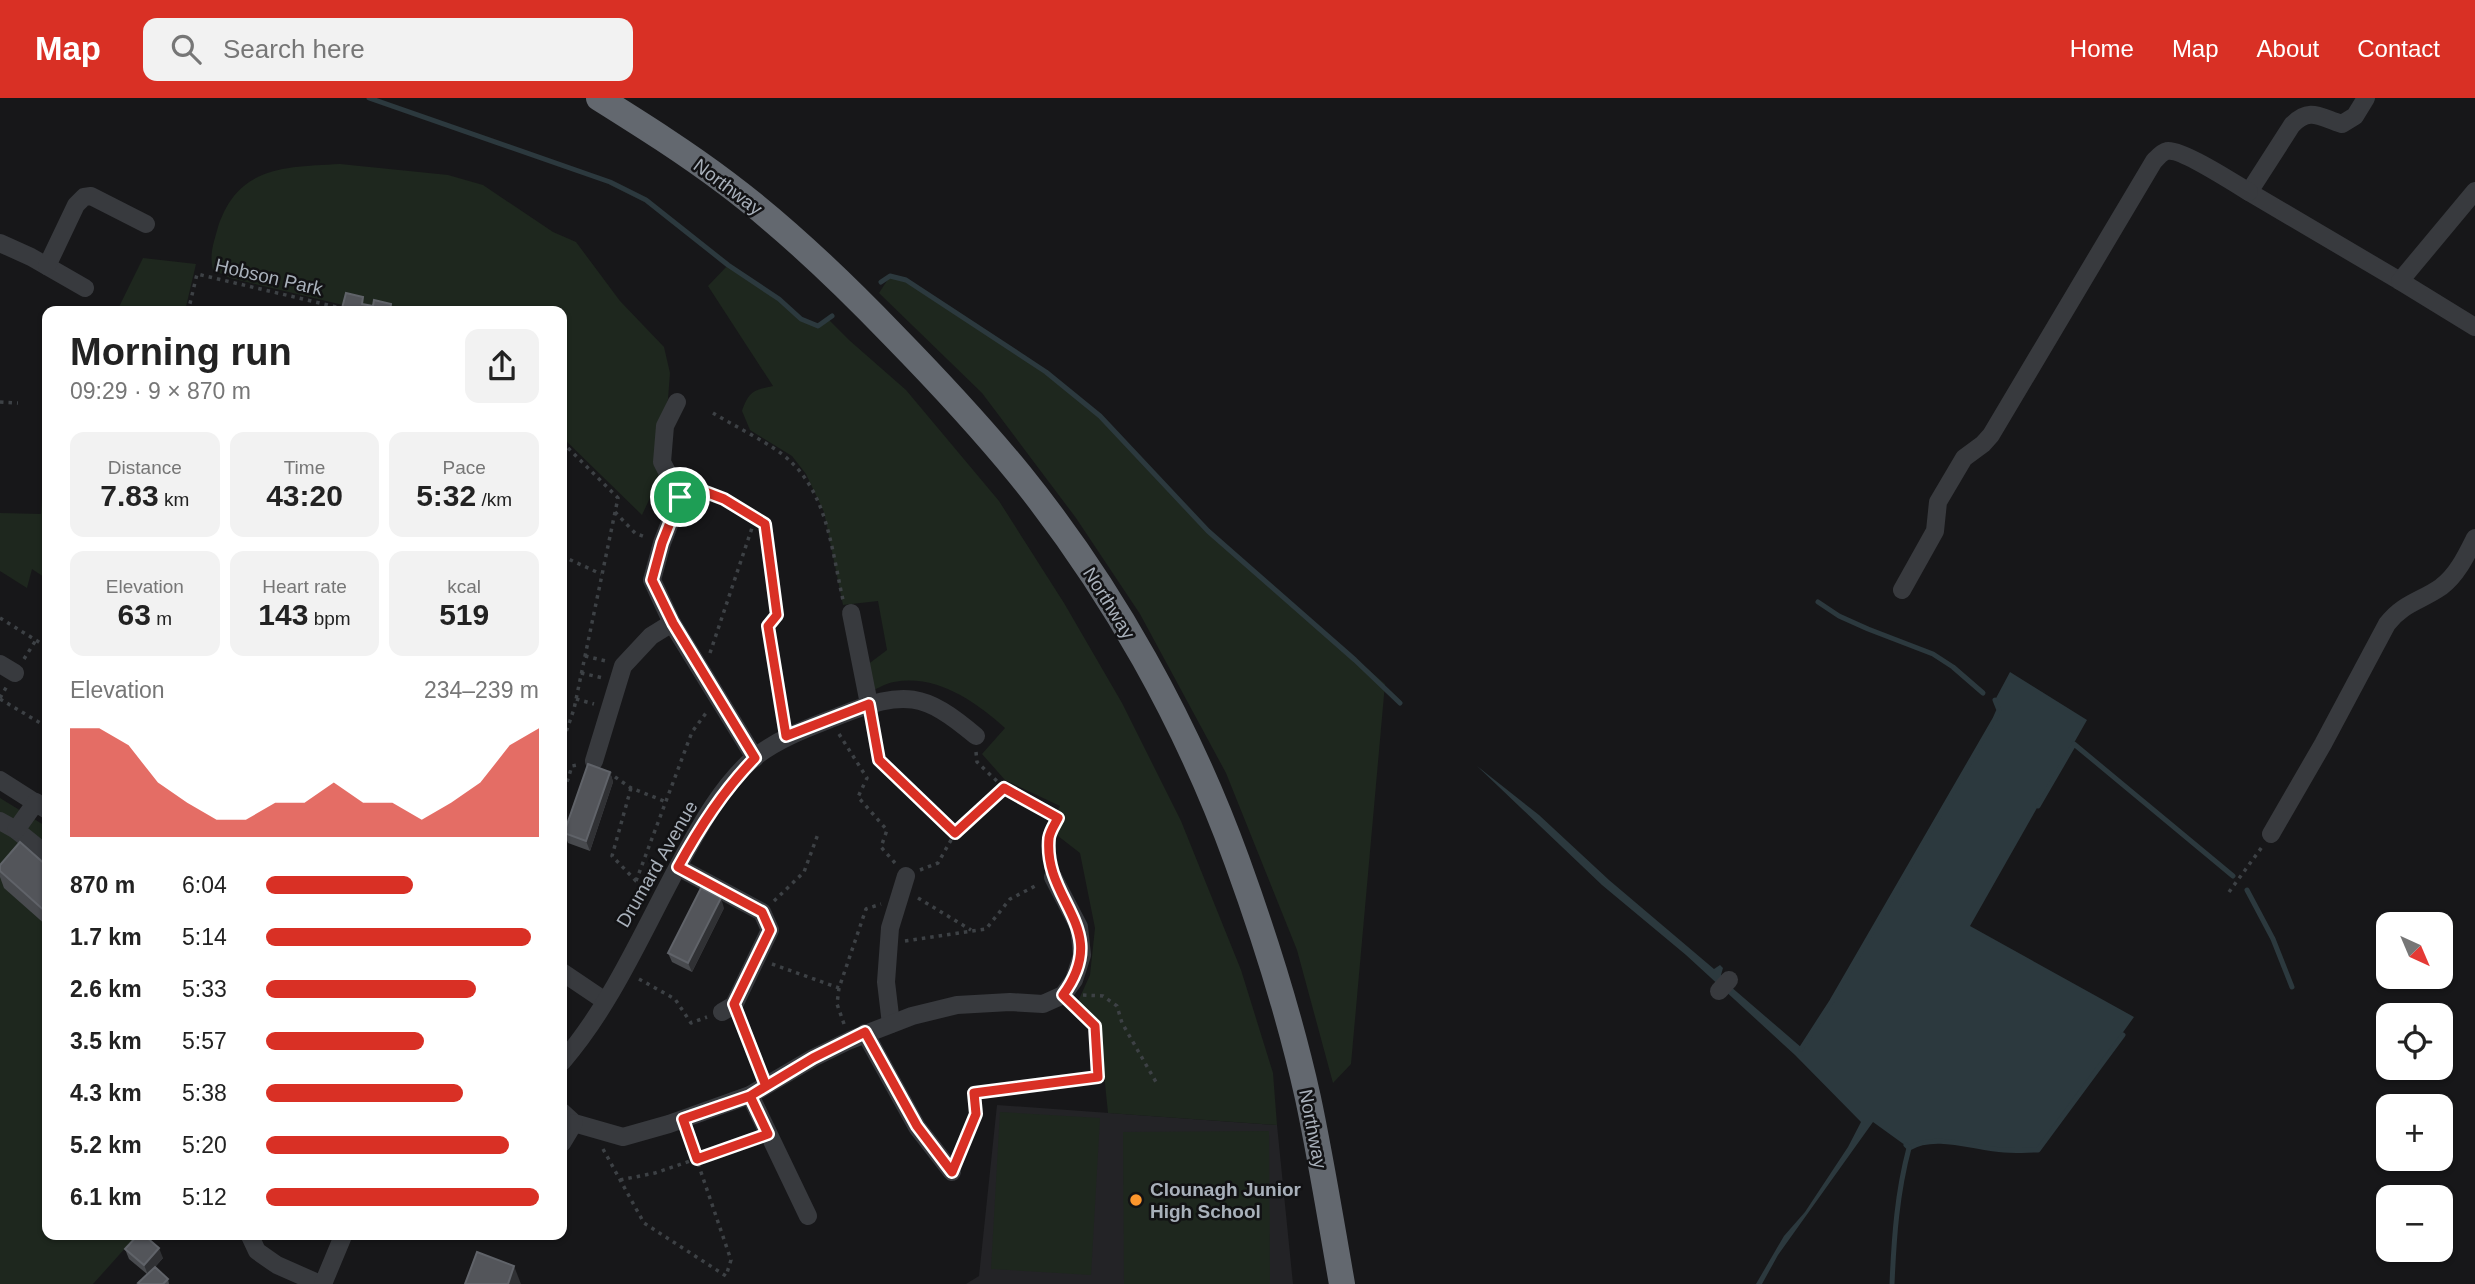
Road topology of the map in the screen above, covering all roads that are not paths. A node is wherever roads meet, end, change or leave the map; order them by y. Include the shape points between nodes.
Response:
1 (599, 98) edge
2 (2366, 98) edge
3 (2475, 191) edge
4 (2249, 192) junction
5 (146, 224) dead end
6 (0, 243) edge
7 (47, 266) junction
8 (2400, 281) junction
9 (85, 288) dead end
10 (2475, 327) edge
11 (677, 402) dead end
12 (2475, 538) edge
13 (1902, 590) dead end
14 (850, 613) road end
15 (673, 623) junction
16 (869, 704) junction
17 (976, 736) road end
18 (755, 758) junction
19 (594, 761) road end
20 (0, 780) edge
21 (42, 806) edge
22 (0, 821) edge
23 (16, 830) junction
24 (2271, 834) road end
25 (42, 851) edge
26 (678, 867) junction
27 (1053, 877) road end
28 (902, 887) road end
29 (567, 975) edge
30 (605, 1001) junction
31 (728, 1008) road end
32 (891, 1024) junction
33 (858, 1036) junction
34 (567, 1056) edge
35 (750, 1096) junction
36 (568, 1118) edge
37 (952, 1172) road end
38 (807, 1216) dead end
39 (252, 1240) edge
40 (340, 1240) edge
41 (322, 1284) edge
42 (1342, 1284) edge

1 - 42 highway, Northway via 726,183 860,301 940,383 1019,475 1092,574 1174,718 1240,869 1299,1062
2 - 4 street via 2356,116 2342,124 2318,115 2300,117
3 - 8 street
4 - 8 street
4 - 13 street via 2173,151 2154,161 1991,435 1964,458 1938,502 1935,531
5 - 7 street via 91,196 84,197
6 - 7 street
7 - 9 street
8 - 10 street
11 - 15 street via 664,426 662,462 680,497 652,580
12 - 24 street via 2458,570 2442,586 2397,611 2387,624
14 - 16 street
15 - 18 street
15 - 19 street via 651,636 623,666
16 - 17 street, Drumard Avenue via 912,698 953,716
16 - 18 street, Drumard Avenue via 786,736
18 - 26 street, Drumard Avenue via 705,818
20 - 21 street
21 - 23 street
22 - 23 street
23 - 25 street
26 - 30 street, Drumard Avenue
26 - 31 street via 762,912 770,930
27 - 32 street via 1079,927 1082,955 1074,980 1063,995 1043,1004 957,1005
28 - 32 street via 888,943
29 - 30 street
30 - 34 street, Drumard Avenue
32 - 33 street
33 - 35 street
33 - 37 street
35 - 36 street via 623,1137 592,1130
35 - 38 street
39 - 41 street via 257,1251 277,1265
40 - 41 street

